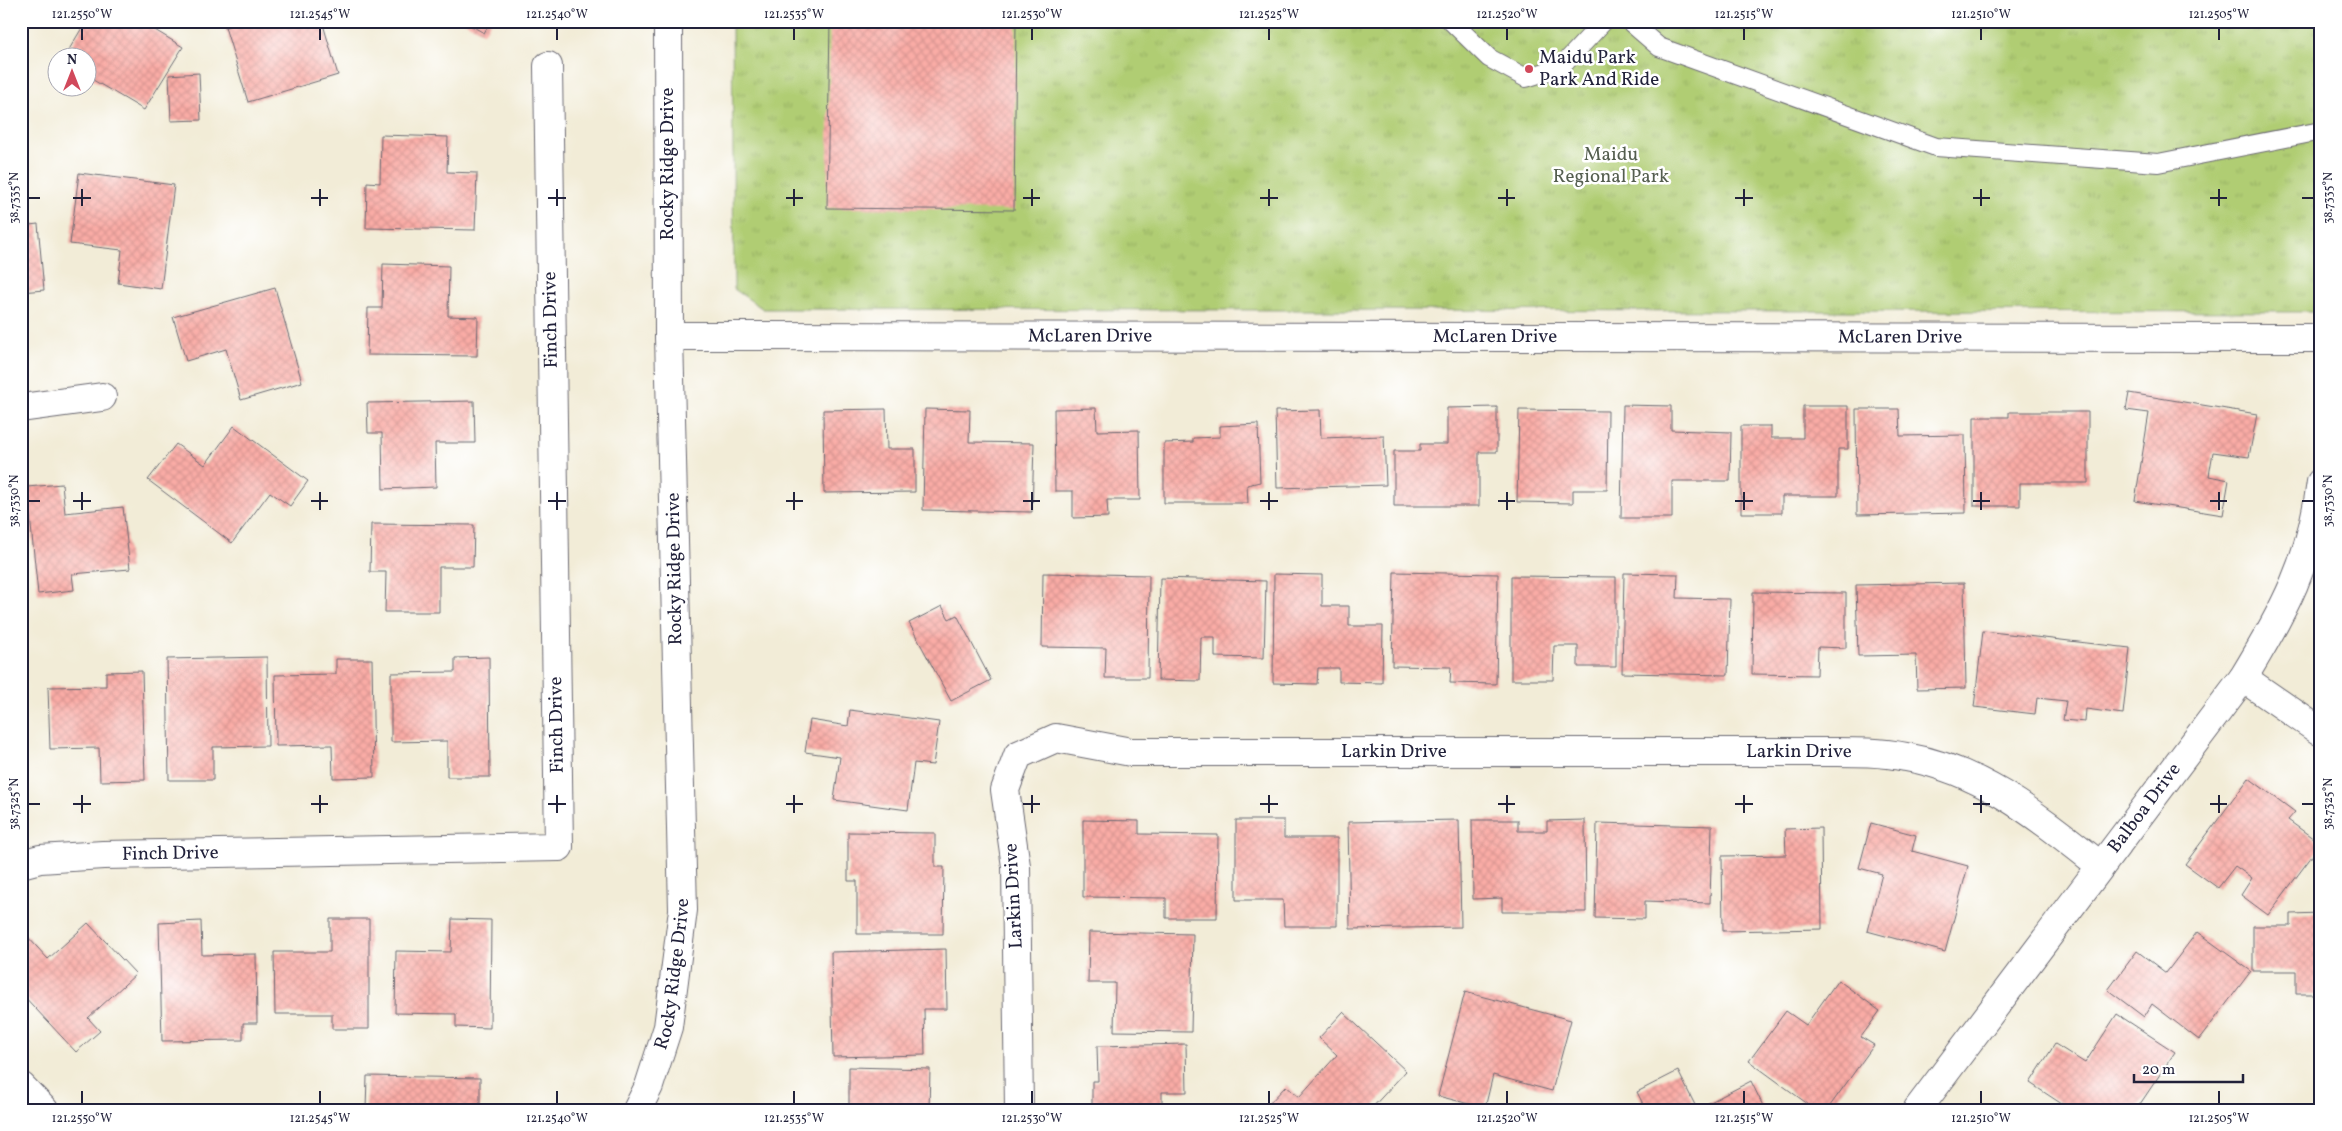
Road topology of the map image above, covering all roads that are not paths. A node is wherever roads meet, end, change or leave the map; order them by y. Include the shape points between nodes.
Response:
1 (668, 21) edge
2 (1451, 21) edge
3 (1604, 21) edge
4 (1629, 21) edge
5 (548, 66) dead end
6 (2321, 131) edge
7 (669, 336) junction
8 (2321, 338) edge
9 (102, 397) dead end
10 (21, 408) edge
11 (2321, 482) edge
12 (2243, 678) junction
13 (2321, 732) edge
14 (21, 864) edge
15 (2101, 866) junction
16 (21, 1086) edge
17 (44, 1110) edge
18 (637, 1110) edge
19 (1019, 1110) edge
20 (1917, 1110) edge

1 - 7 street, Rocky Ridge Drive
2 - 3 lane via 1489,58 1526,78 1561,67
4 - 6 lane via 1659,47 1936,147 2158,163
5 - 14 street, Finch Drive via 559,847 103,855 40,859
7 - 8 street, McLaren Drive
7 - 18 street, Rocky Ridge Drive via 683,910 668,1027 649,1086
9 - 10 street
11 - 12 street, Balboa Drive via 2316,519 2299,575 2273,629
12 - 13 street
12 - 15 street, Balboa Drive
15 - 19 street, Larkin Drive via 2032,812 1989,785 1907,756 1864,752 1131,752 1056,738 1018,755 1005,790 1016,866
15 - 20 street, Balboa Drive
16 - 17 street

